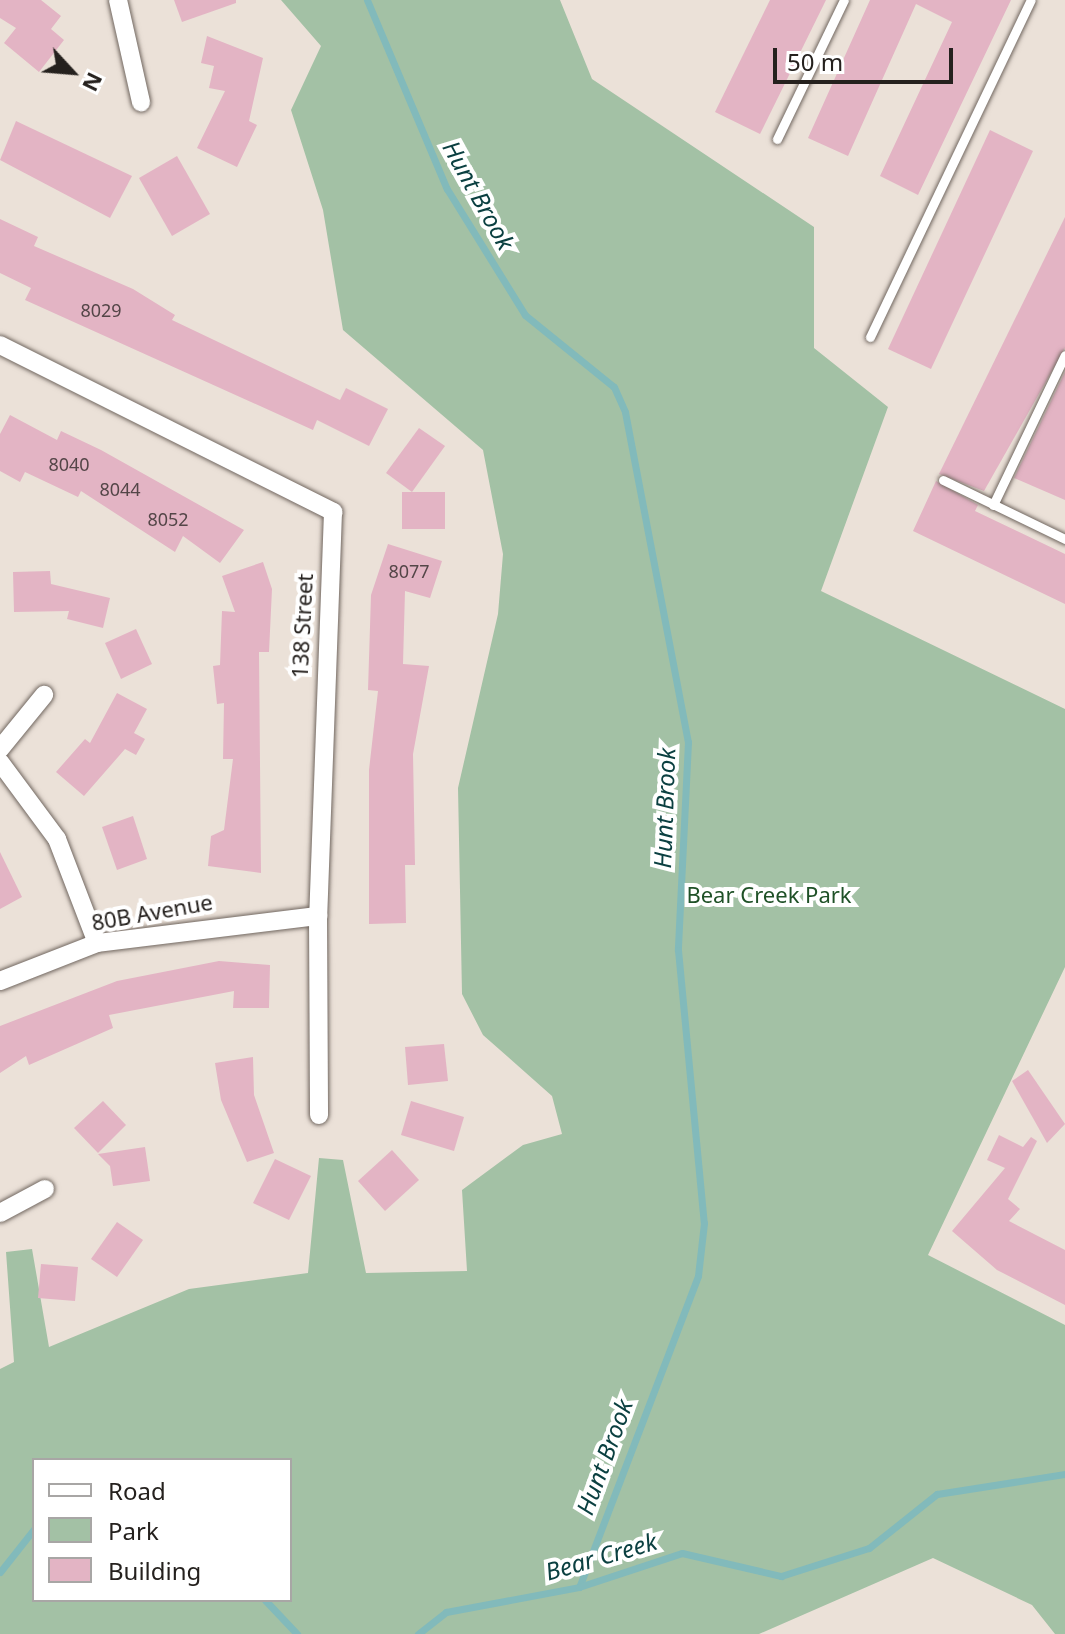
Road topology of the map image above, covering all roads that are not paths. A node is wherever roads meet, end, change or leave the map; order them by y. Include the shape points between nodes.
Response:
1 (118, 0) edge
2 (844, 0) edge
3 (1031, 0) edge
4 (141, 102) dead end
5 (777, 139) dead end
6 (870, 337) dead end
7 (0, 345) edge
8 (1065, 355) edge
9 (943, 480) dead end
10 (993, 505) junction
11 (1065, 539) edge
12 (44, 695) dead end
13 (0, 749) edge
14 (0, 762) edge
15 (318, 916) junction
16 (97, 943) junction
17 (0, 981) edge
18 (319, 1115) dead end
19 (45, 1189) dead end
20 (0, 1213) edge

1 - 4 street
2 - 5 lane
3 - 6 lane
7 - 15 street, 138 Street via 333,512
8 - 10 lane
9 - 10 lane
10 - 11 lane
12 - 13 street
14 - 16 street via 57,839
15 - 16 street, 80B Avenue
15 - 18 street, 138 Street
16 - 17 street, 80B Avenue
19 - 20 street

